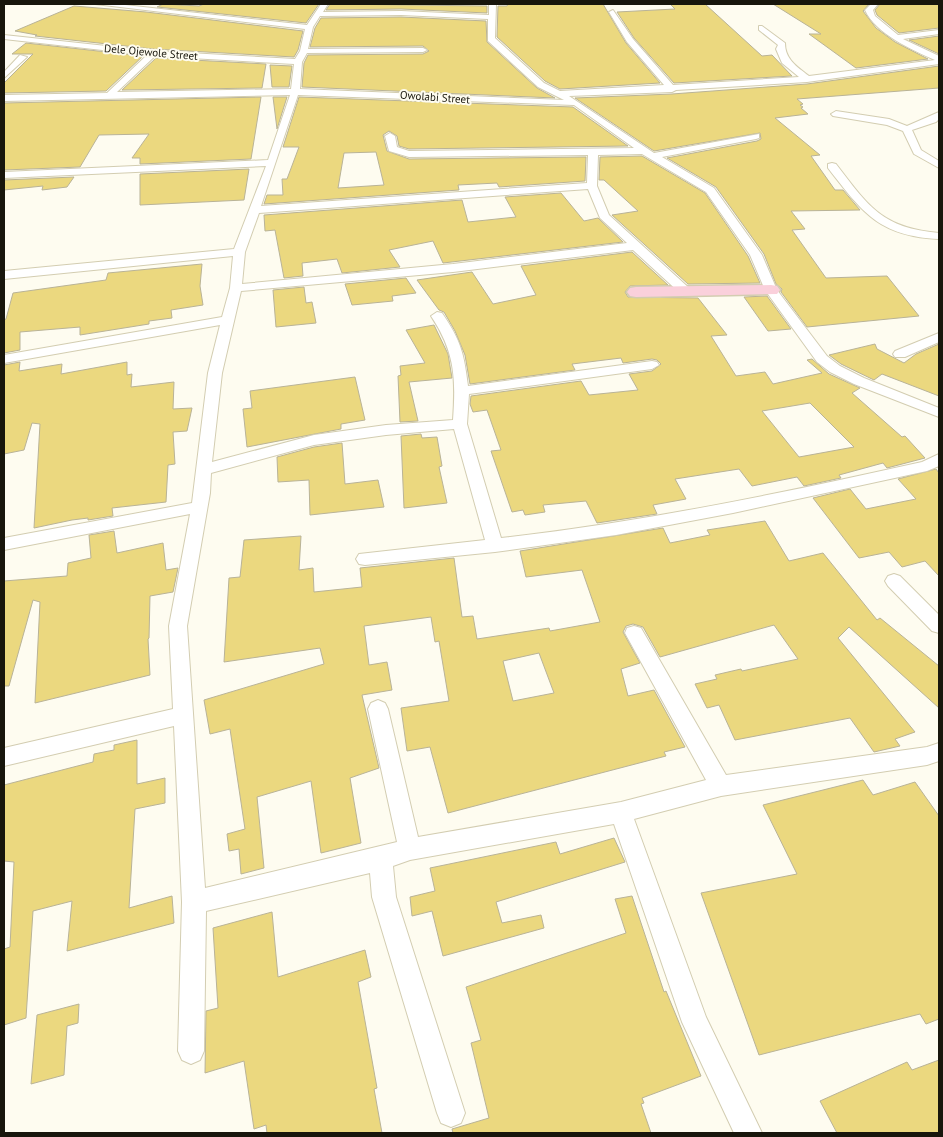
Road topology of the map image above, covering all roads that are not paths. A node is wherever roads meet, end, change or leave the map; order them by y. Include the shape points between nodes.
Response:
1 (99, 4) edge
2 (493, 4) edge
3 (875, 4) edge
4 (613, 12) dead end
5 (317, 15) edge
6 (491, 17) junction
7 (762, 28) dead end
8 (939, 32) edge
9 (4, 37) edge
10 (898, 37) junction
11 (423, 50) dead end
12 (153, 53) junction
13 (23, 57) dead end
14 (301, 57) junction
15 (939, 61) edge
16 (4, 76) edge
17 (807, 79) junction
18 (672, 89) junction
19 (295, 92) junction
20 (559, 94) junction
21 (109, 95) junction
22 (4, 98) edge
23 (576, 102) junction
24 (836, 114) dead end
25 (939, 115) edge
26 (907, 129) junction
27 (390, 136) dead end
28 (756, 136) dead end
29 (644, 151) junction
30 (593, 153) junction
31 (654, 156) junction
32 (272, 163) junction
33 (939, 165) edge
34 (832, 166) dead end
35 (4, 175) edge
36 (592, 186) junction
37 (256, 210) junction
38 (939, 236) edge
39 (634, 246) junction
40 (239, 252) junction
41 (4, 275) edge
42 (236, 288) junction
43 (771, 290) junction
44 (636, 292) dead end
45 (685, 292) junction
46 (437, 316) dead end
47 (229, 320) junction
48 (939, 338) edge
49 (900, 354) dead end
50 (4, 359) edge
51 (652, 366) dead end
52 (462, 391) junction
53 (939, 413) edge
54 (460, 424) junction
55 (939, 459) edge
56 (203, 470) junction
57 (200, 507) junction
58 (4, 544) edge
59 (495, 546) junction
60 (365, 559) dead end
61 (894, 581) dead end
62 (939, 626) edge
63 (634, 632) dead end
64 (378, 709) dead end
65 (184, 715) junction
66 (4, 757) edge
67 (935, 759) edge
68 (721, 786) junction
69 (621, 812) junction
70 (410, 849) junction
71 (381, 859) junction
72 (194, 902) junction
73 (191, 1050) dead end
74 (451, 1113) dead end
75 (748, 1133) edge

1 - 5 street
2 - 6 street
3 - 10 street via 869,10 872,17
4 - 18 street via 630,40
5 - 6 street via 401,13
5 - 14 street
6 - 20 street via 491,38 541,85
7 - 17 street via 782,45 780,49 785,61
8 - 10 street
9 - 12 street, Dele Ojewole Street
10 - 15 street via 912,49
11 - 14 street, Dele Ojewole Street
12 - 14 street, Dele Ojewole Street
12 - 21 street
13 - 16 street
14 - 19 street
15 - 17 street
17 - 18 street
18 - 20 street
19 - 21 street, Owolabi Street
19 - 23 street, Owolabi Street
19 - 32 street
20 - 23 street
21 - 22 street, Owolabi Street
23 - 29 street
24 - 26 street via 886,120
25 - 26 street
26 - 33 street via 917,152
27 - 30 street via 392,149 409,154
28 - 31 street
29 - 30 street
29 - 31 street
30 - 36 street
31 - 43 street via 698,182 719,201 756,255
32 - 35 street
32 - 37 street
34 - 38 street via 880,222 908,232
36 - 37 street via 513,189 350,205
36 - 39 street via 604,216
37 - 40 street
39 - 42 street via 453,268
39 - 45 street
40 - 41 street
40 - 42 street
42 - 47 street
43 - 45 street
43 - 53 street via 822,359 835,369
44 - 45 street
46 - 52 street via 457,351
47 - 50 street
47 - 56 street via 215,373
48 - 49 street
51 - 52 street
52 - 54 street
54 - 56 street via 314,440
54 - 59 street
55 - 59 street via 927,466 780,499 615,530
56 - 57 street
57 - 58 street
57 - 65 street via 178,626
59 - 60 street
61 - 62 street
63 - 68 street
64 - 70 street
65 - 66 street
65 - 72 street
67 - 68 street
68 - 69 street
69 - 70 street
69 - 75 street via 695,1022
70 - 71 street
71 - 72 street
71 - 74 street via 384,897
72 - 73 street

